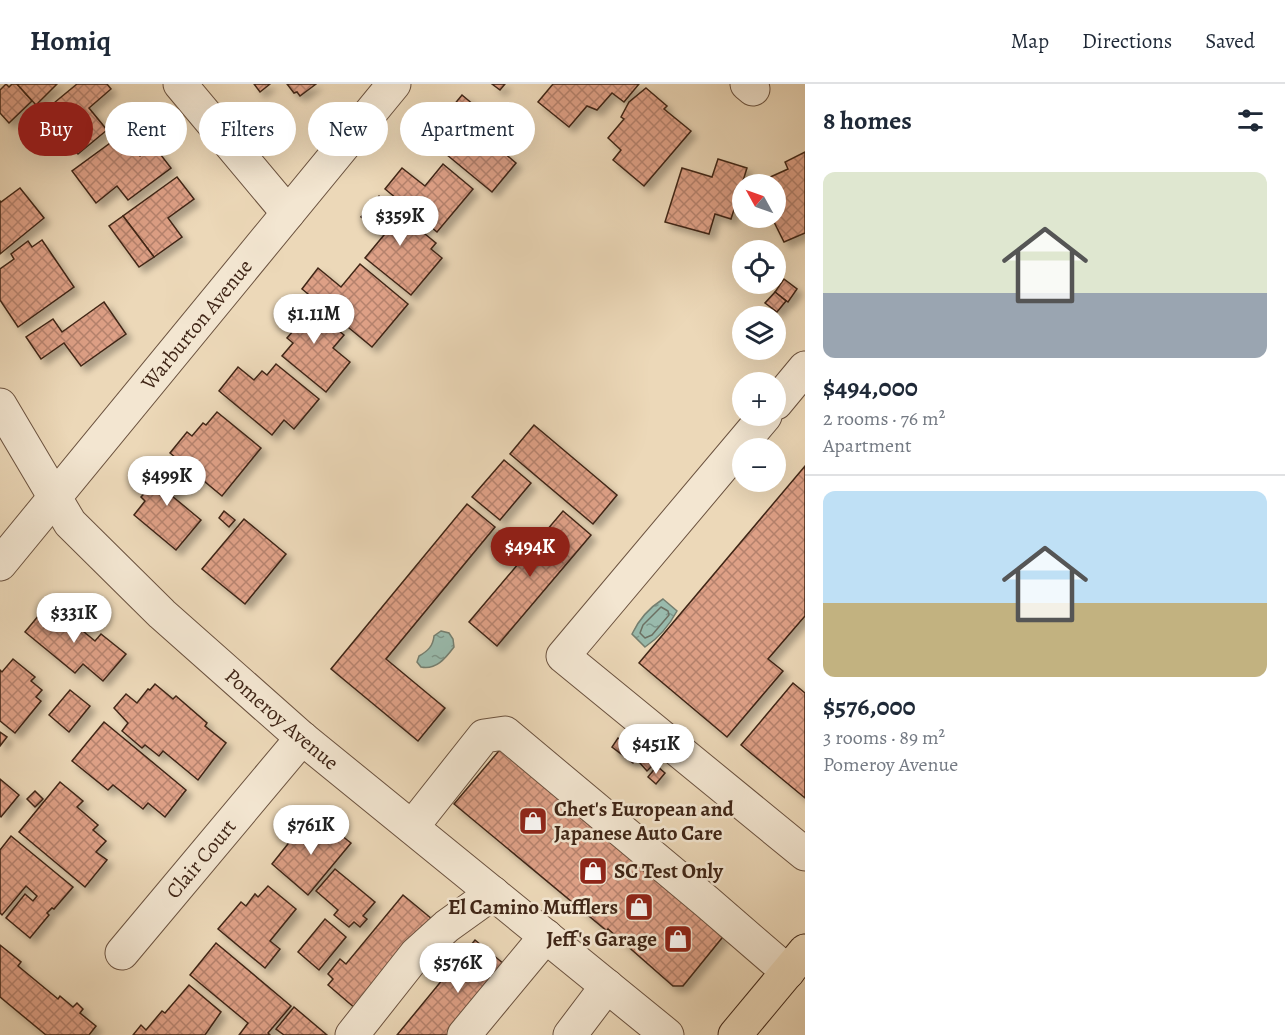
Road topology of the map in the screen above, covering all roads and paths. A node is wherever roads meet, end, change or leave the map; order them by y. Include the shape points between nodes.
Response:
1 (180, 84) edge
2 (394, 84) edge
3 (288, 213) junction
4 (805, 368) edge
5 (786, 391) edge
6 (0, 405) edge
7 (757, 426) edge
8 (55, 496) junction
9 (0, 564) edge
10 (302, 738) junction
11 (411, 827) junction
12 (805, 854) edge
13 (493, 893) junction
14 (546, 936) junction
15 (122, 953) dead end
16 (796, 962) edge
17 (607, 986) junction
18 (352, 1035) edge
19 (464, 1035) edge
20 (570, 1035) edge
21 (667, 1035) edge
22 (735, 1035) edge

1 - 3 street
2 - 3 street, Warburton Avenue
3 - 8 street, Warburton Avenue
4 - 5 street
6 - 8 street, Pomeroy Avenue
7 - 12 street via 563,656
8 - 9 street, Warburton Avenue
8 - 10 street, Pomeroy Avenue via 70,523 162,614
10 - 11 street, Pomeroy Avenue
10 - 15 street, Clair Court
11 - 13 street, Pomeroy Avenue
11 - 16 street via 484,736 505,733 707,902
13 - 14 street, Pomeroy Avenue
13 - 18 street via 416,954
14 - 17 street, Pomeroy Avenue
14 - 19 street
16 - 22 main road
17 - 20 street
17 - 21 street, Pomeroy Avenue

